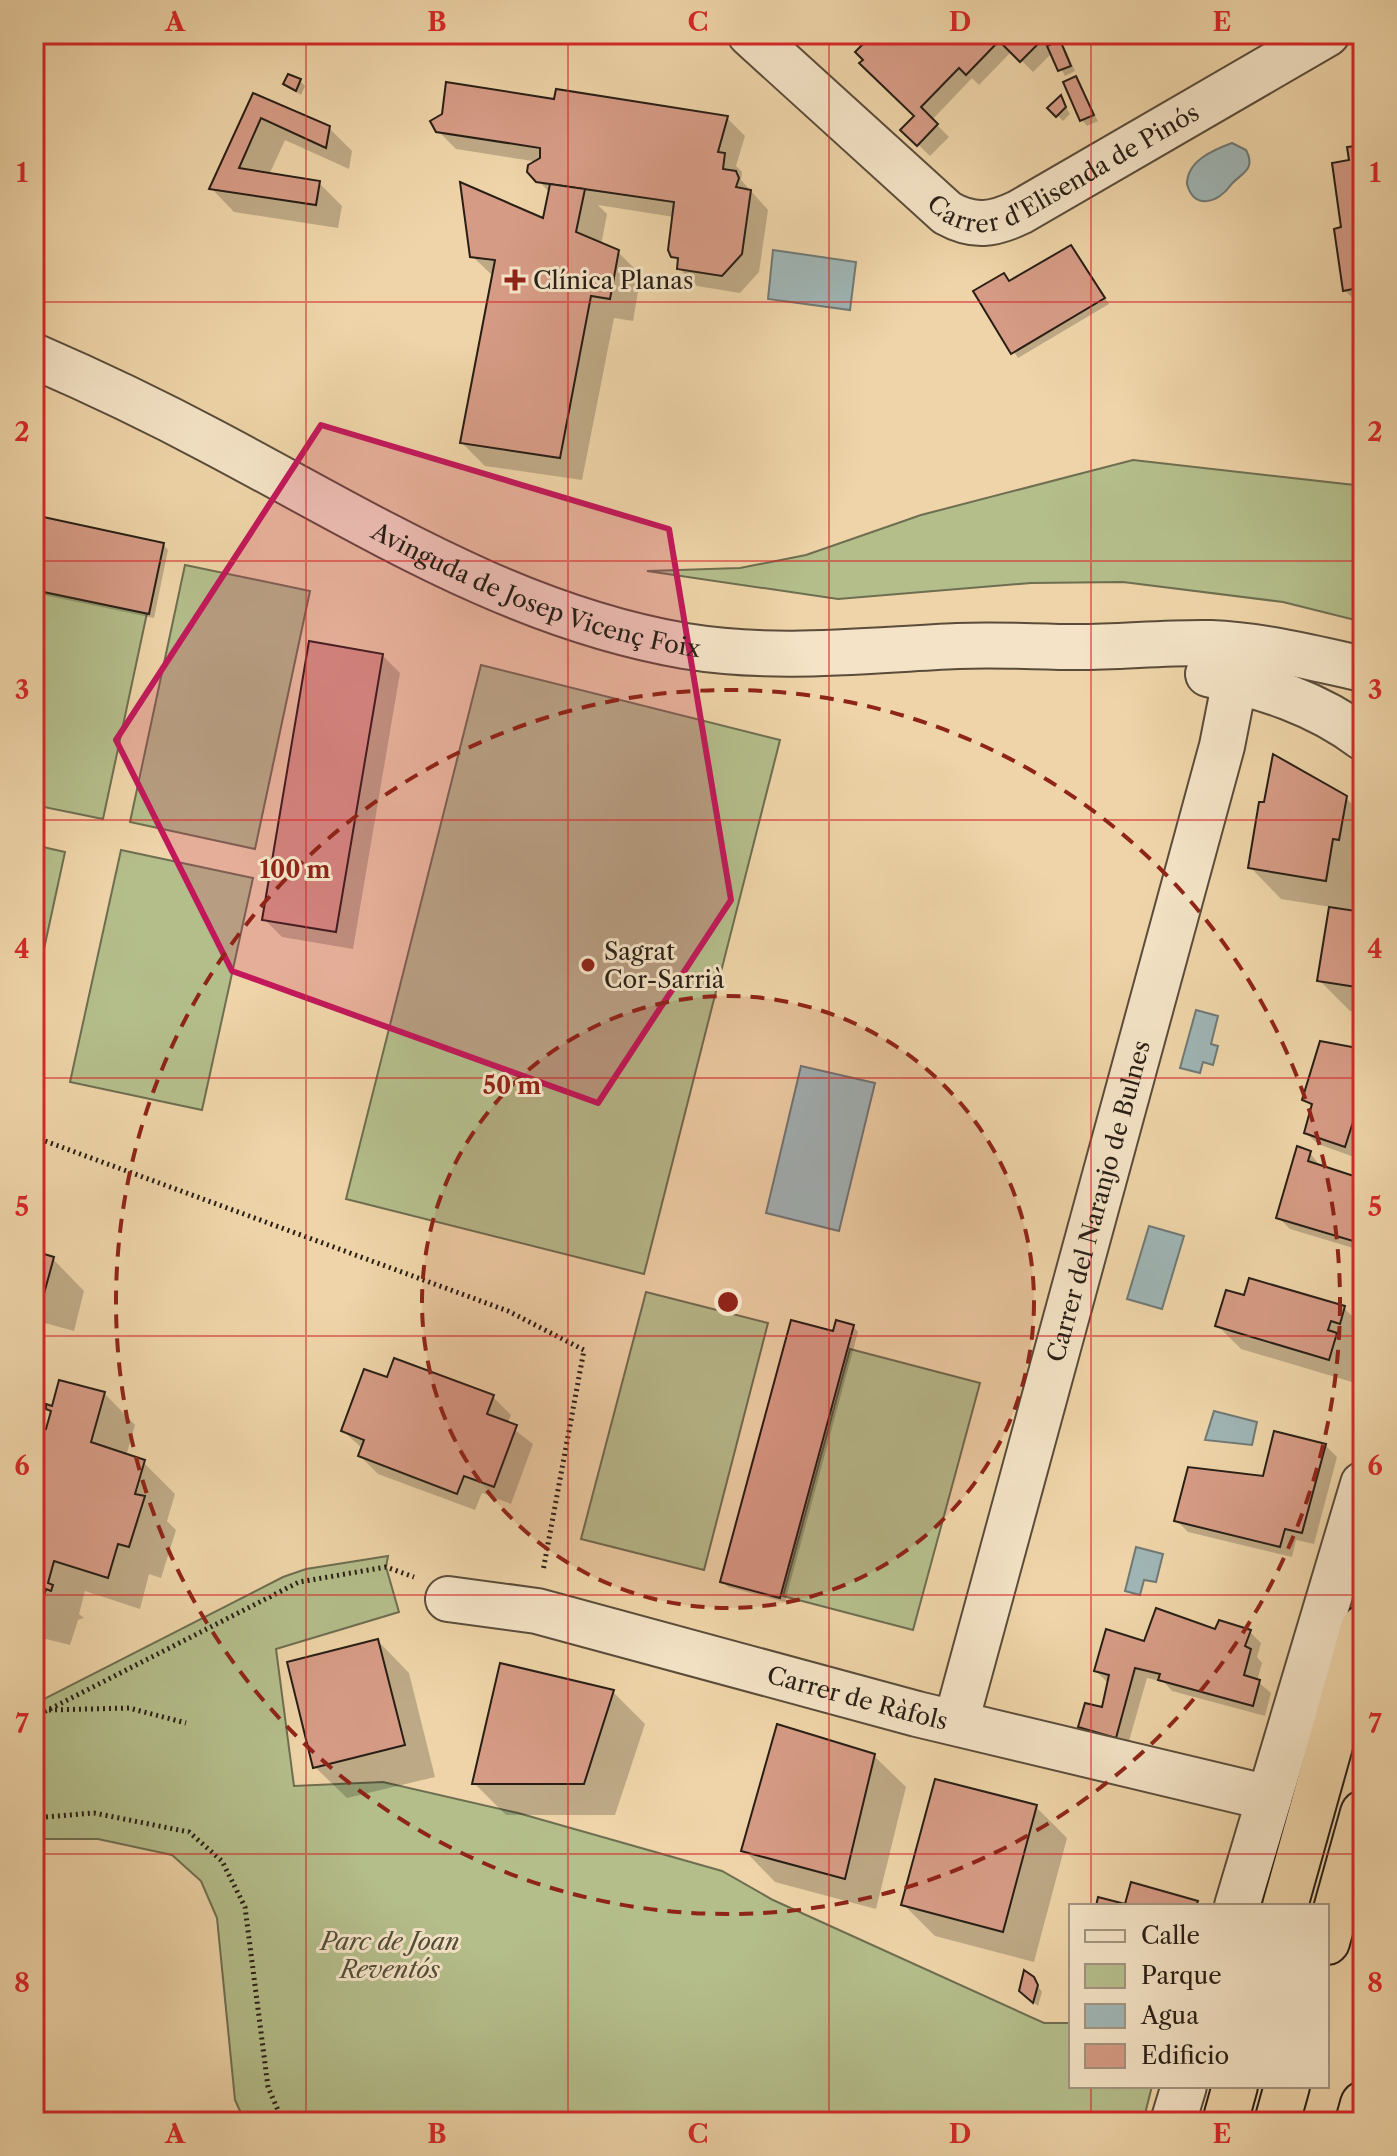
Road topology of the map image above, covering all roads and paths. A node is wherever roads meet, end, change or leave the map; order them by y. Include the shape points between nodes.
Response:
1 (750, 34) edge
2 (1327, 34) edge
3 (34, 356) edge
4 (1081, 647) junction
5 (1363, 669) edge
6 (1235, 680) junction
7 (1363, 738) edge
8 (34, 1137) edge
9 (1363, 1484) edge
10 (431, 1588) joint
11 (537, 1611) junction
12 (1363, 1628) edge
13 (46, 1711) junction
14 (34, 1717) edge
15 (956, 1722) junction
16 (186, 1723) dead end
17 (1269, 1798) junction
18 (1363, 1813) edge
19 (34, 1818) edge
20 (1238, 1904) edge
21 (1286, 1904) edge
22 (1329, 1935) edge
23 (1183, 2088) edge
24 (1234, 2088) edge
25 (1286, 2088) edge
26 (1363, 2104) edge
27 (283, 2122) edge
28 (1173, 2122) edge
29 (1225, 2122) edge
30 (1277, 2122) edge
31 (1358, 2122) edge

1 - 2 street, Carrer d'Elisenda de Pinós via 947,213 989,224 1020,212
3 - 4 street, Avinguda de Josep Vicenç Foix via 212,441 408,550 509,596 614,631 766,655 960,646
4 - 5 street, Avinguda de Josep Vicenç Foix via 1215,643
4 - 6 street, Avinguda de Josep Vicenç Foix
6 - 7 street, Avinguda de Josep Vicenç Foix via 1266,686
6 - 15 street, Carrer del Naranjo de Bulnes via 1222,746
8 - 11 path via 508,1311 584,1350
9 - 17 street
10 - 11 street, Carrer de Ràfols
10 - 13 path via 386,1567 299,1582
11 - 15 street, Carrer de Ràfols
12 - 21 highway
13 - 14 path
13 - 16 path via 129,1708
15 - 17 street, Carrer de Ràfols
17 - 20 street
18 - 22 highway
19 - 27 path via 94,1813 189,1832 222,1861 245,1907 268,2087
23 - 28 street
24 - 29 highway
25 - 30 highway
26 - 31 highway

